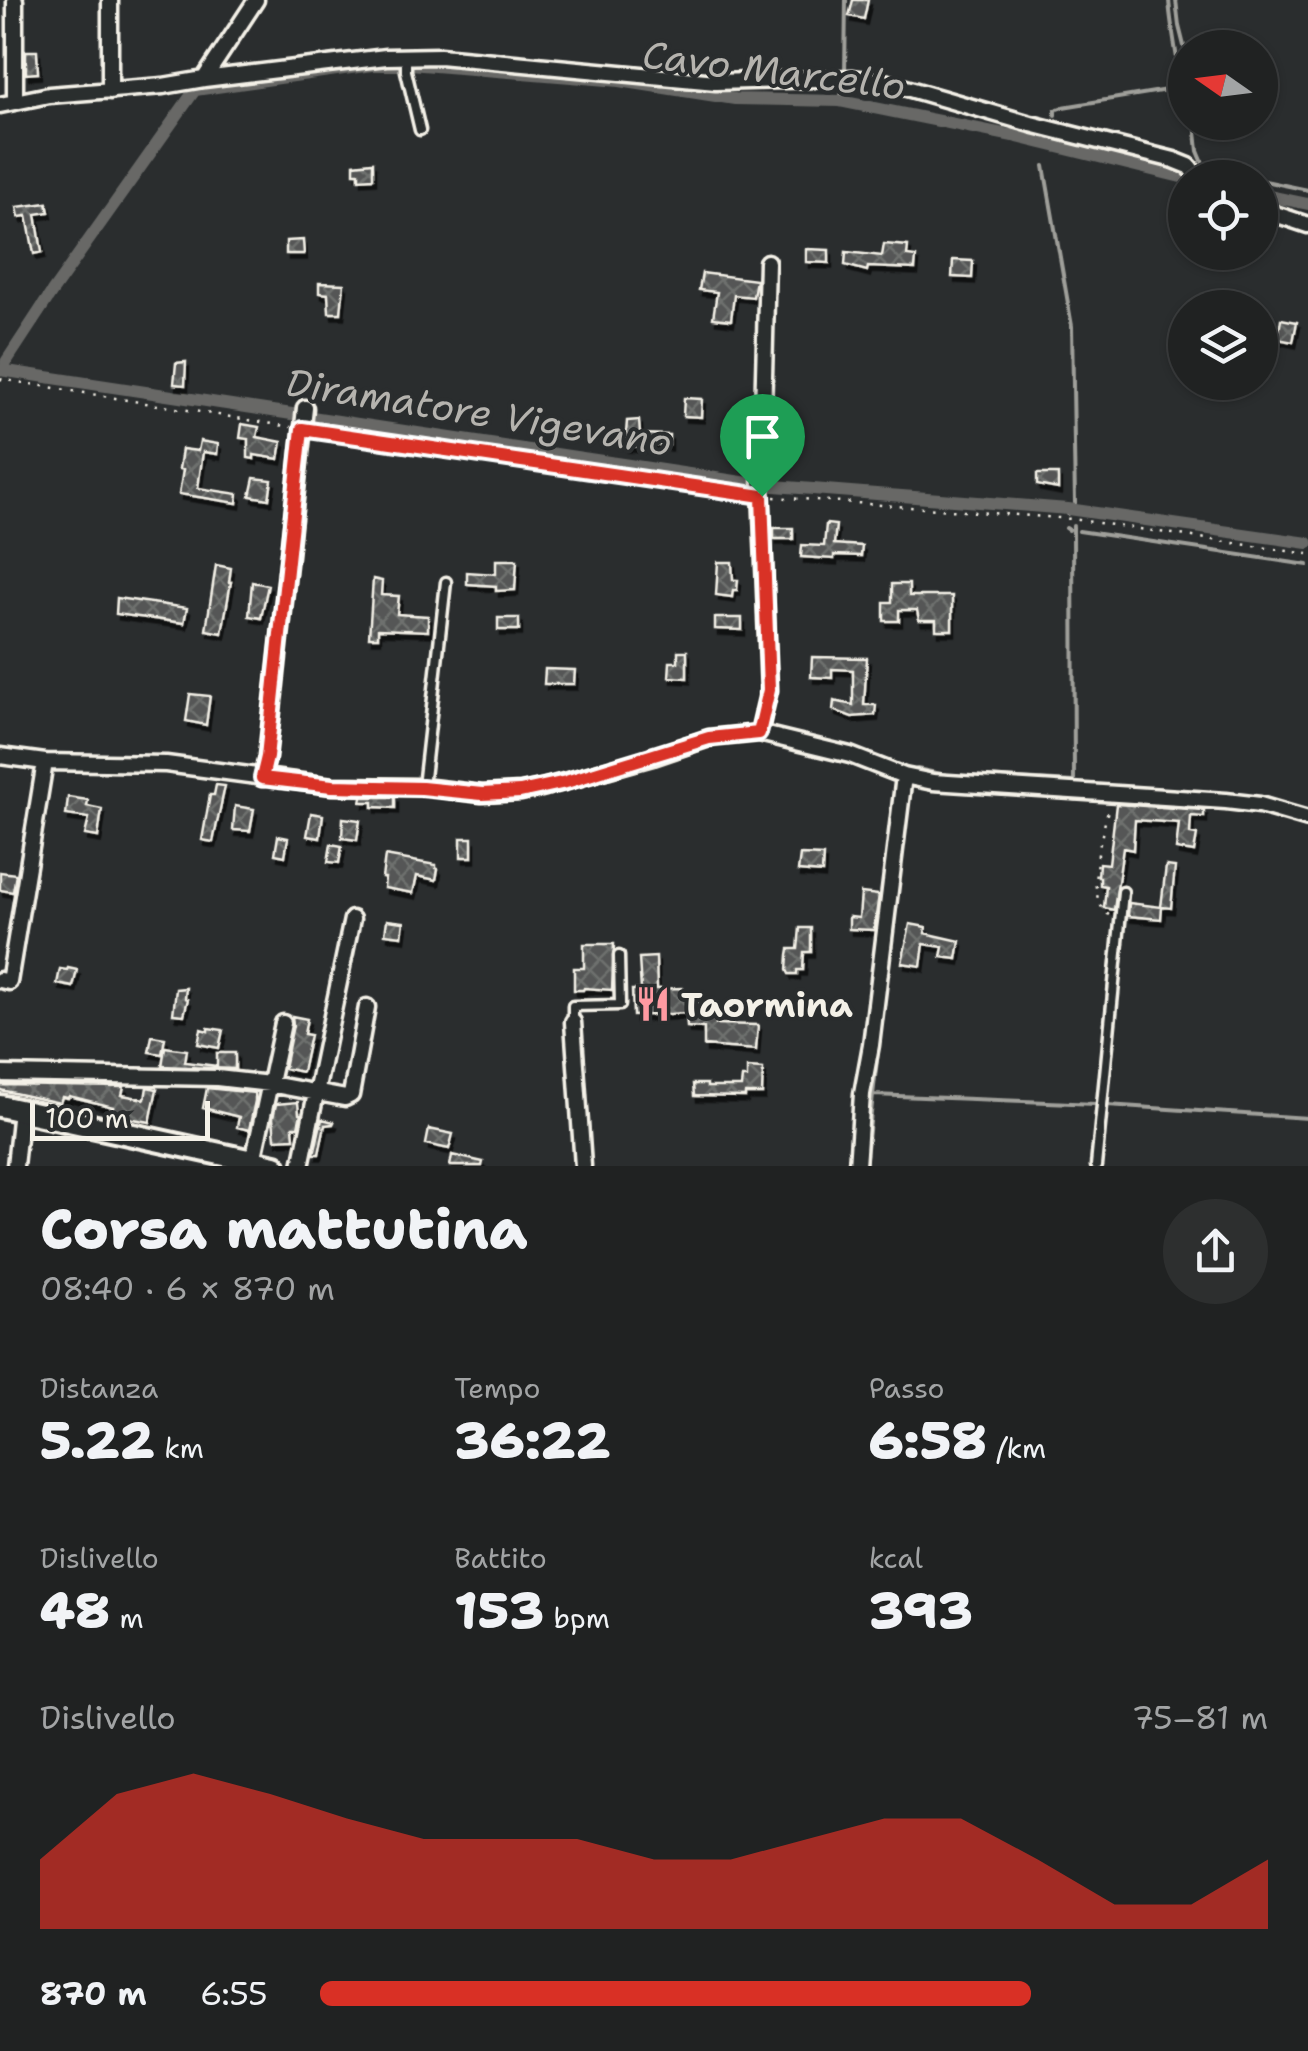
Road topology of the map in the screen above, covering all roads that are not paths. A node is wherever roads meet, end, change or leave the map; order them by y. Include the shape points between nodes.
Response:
1 (14, 0) edge
2 (110, 0) edge
3 (256, 0) edge
4 (406, 56) junction
5 (204, 78) junction
6 (110, 91) junction
7 (7, 103) edge
8 (420, 130) dead end
9 (1174, 160) edge
10 (1278, 215) edge
11 (1308, 225) edge
12 (767, 262) dead end
13 (305, 408) dead end
14 (446, 582) dead end
15 (759, 733) junction
16 (0, 756) edge
17 (45, 762) junction
18 (904, 776) junction
19 (262, 778) junction
20 (422, 788) junction
21 (1308, 819) edge
22 (1123, 892) dead end
23 (352, 919) dead end
24 (619, 956) dead end
25 (0, 980) edge
26 (368, 1007) dead end
27 (574, 1022) joint
28 (282, 1023) dead end
29 (0, 1074) edge
30 (270, 1084) junction
31 (316, 1093) junction
32 (10, 1108) edge
33 (253, 1161) junction
34 (15, 1166) edge
35 (275, 1166) edge
36 (301, 1166) edge
37 (583, 1166) edge
38 (857, 1166) edge
39 (1096, 1166) edge

1 - 7 street
2 - 6 street
3 - 5 street
4 - 5 street
4 - 8 lane
4 - 9 street via 716,82 889,83
5 - 6 street
6 - 7 street
10 - 11 street
12 - 15 street via 762,487 769,690
13 - 19 street
14 - 20 lane
15 - 18 street via 850,754
15 - 20 street via 709,738 520,792
16 - 17 street
17 - 19 street via 166,764
17 - 25 street via 10,982
18 - 21 street via 1260,805
18 - 38 street
19 - 20 street
22 - 39 lane
23 - 31 street
24 - 27 lane via 620,1005 573,1006
26 - 31 street via 352,1095
27 - 37 street
28 - 30 street
29 - 30 street
30 - 31 street
30 - 33 street
31 - 36 street
32 - 33 main road
32 - 34 street
33 - 35 main road

